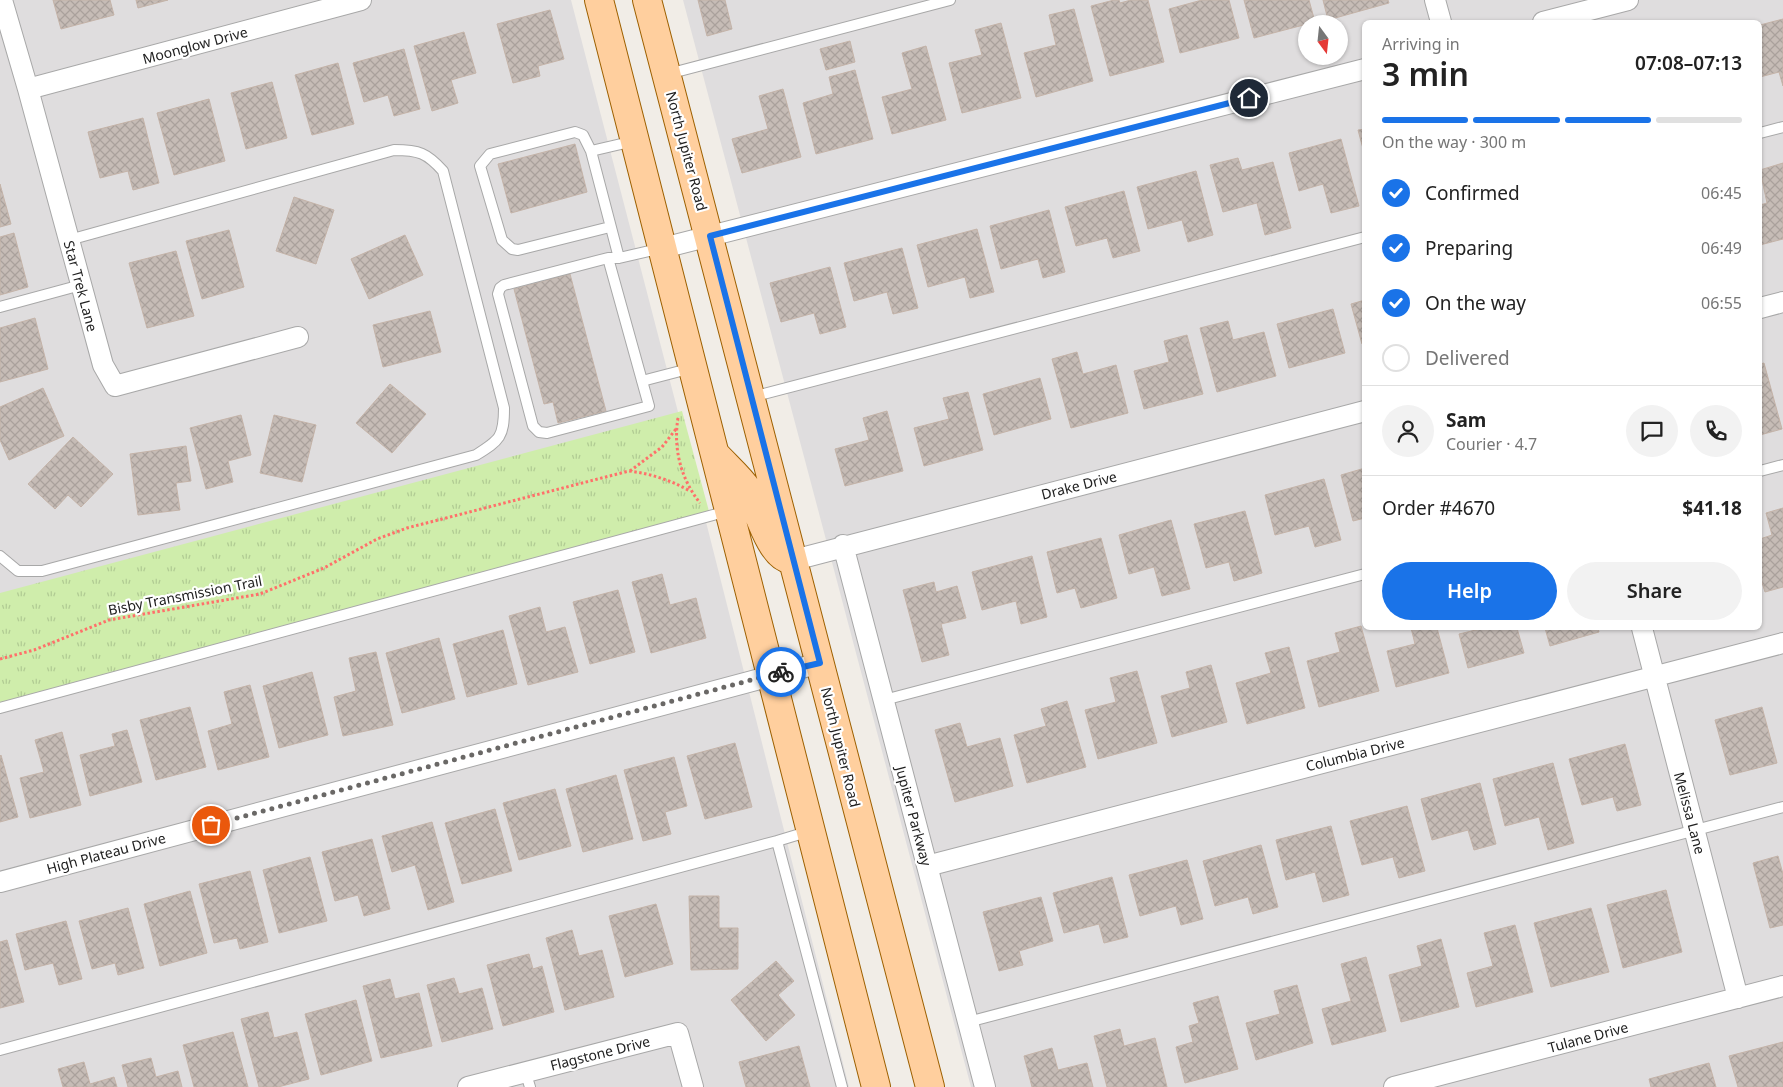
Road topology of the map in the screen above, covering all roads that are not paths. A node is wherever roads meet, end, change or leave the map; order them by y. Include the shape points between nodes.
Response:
1 (2, 0) edge
2 (362, 0) edge
3 (599, 0) edge
4 (647, 0) edge
5 (950, 0) edge
6 (1435, 0) edge
7 (1628, 0) edge
8 (1440, 20) edge
9 (1551, 20) edge
10 (1362, 70) edge
11 (667, 74) junction
12 (28, 89) junction
13 (1783, 127) edge
14 (1762, 132) edge
15 (635, 141) junction
16 (591, 151) junction
17 (610, 227) junction
18 (710, 236) junction
19 (1362, 238) edge
20 (69, 240) junction
21 (663, 248) junction
22 (613, 258) junction
23 (81, 285) junction
24 (1783, 302) edge
25 (0, 307) edge
26 (1762, 307) edge
27 (298, 337) dead end
28 (692, 368) junction
29 (642, 381) junction
30 (752, 397) junction
31 (1362, 412) edge
32 (714, 452) junction
33 (1783, 465) edge
34 (1762, 470) edge
35 (717, 514) junction
36 (843, 546) junction
37 (0, 556) edge
38 (794, 560) junction
39 (1362, 575) edge
40 (1643, 630) edge
41 (1783, 643) edge
42 (820, 663) junction
43 (772, 675) junction
44 (1655, 677) junction
45 (884, 700) junction
46 (0, 708) edge
47 (1783, 807) edge
48 (1694, 829) junction
49 (812, 830) junction
50 (777, 841) junction
51 (927, 866) junction
52 (0, 882) edge
53 (1783, 986) edge
54 (1738, 998) junction
55 (968, 1022) junction
56 (0, 1050) edge
57 (528, 1079) edge
58 (468, 1087) edge
59 (693, 1087) edge
60 (842, 1087) edge
61 (876, 1087) edge
62 (930, 1087) edge
63 (985, 1087) edge
64 (1394, 1087) edge

1 - 12 street, Star Trek Lane
2 - 12 street, Moonglow Drive
3 - 15 main road
4 - 11 main road, North Jupiter Road
5 - 11 lane
6 - 8 street
7 - 9 street
10 - 18 street
11 - 18 main road, North Jupiter Road
12 - 20 street, Star Trek Lane
13 - 14 lane
15 - 16 lane
15 - 21 main road
16 - 17 lane
16 - 17 lane via 583,135 575,132 490,154 480,166 502,240 512,249
17 - 22 lane
18 - 21 street
18 - 30 main road, North Jupiter Road
19 - 30 lane
20 - 23 street, Star Trek Lane
20 - 37 lane via 394,150 416,150 432,159 443,171 504,408 504,428 497,442 476,455 42,571 18,571
21 - 22 lane
21 - 28 main road
22 - 29 lane
22 - 29 lane via 504,285 498,294 532,426 538,432 547,433 649,406
23 - 25 lane
23 - 27 street, Star Trek Lane via 103,366 115,386
24 - 26 street
28 - 29 lane
28 - 32 main road
30 - 38 main road, North Jupiter Road
31 - 36 street, Drake Drive
32 - 35 main road
32 - 38 main road via 747,489 774,548 785,558
33 - 34 lane
35 - 43 main road
35 - 46 lane
36 - 38 street, Drake Drive
36 - 45 street, Jupiter Parkway
38 - 42 main road, North Jupiter Road
39 - 45 lane
40 - 44 street, Melissa Lane
41 - 44 street, Columbia Drive
42 - 43 street, High Plateau Drive
42 - 62 main road, North Jupiter Road
43 - 49 main road
43 - 52 street, High Plateau Drive
44 - 48 street, Melissa Lane
44 - 51 street, Columbia Drive
45 - 51 street, Jupiter Parkway
47 - 48 lane
48 - 54 street, Melissa Lane
48 - 55 lane
49 - 50 lane
49 - 61 main road
50 - 56 lane
50 - 60 lane
51 - 55 street, Jupiter Parkway
53 - 54 street, Tulane Drive
54 - 64 street, Tulane Drive
55 - 63 street, Jupiter Parkway
57 - 58 street, Flagstone Drive
57 - 59 street, Flagstone Drive via 678,1033

